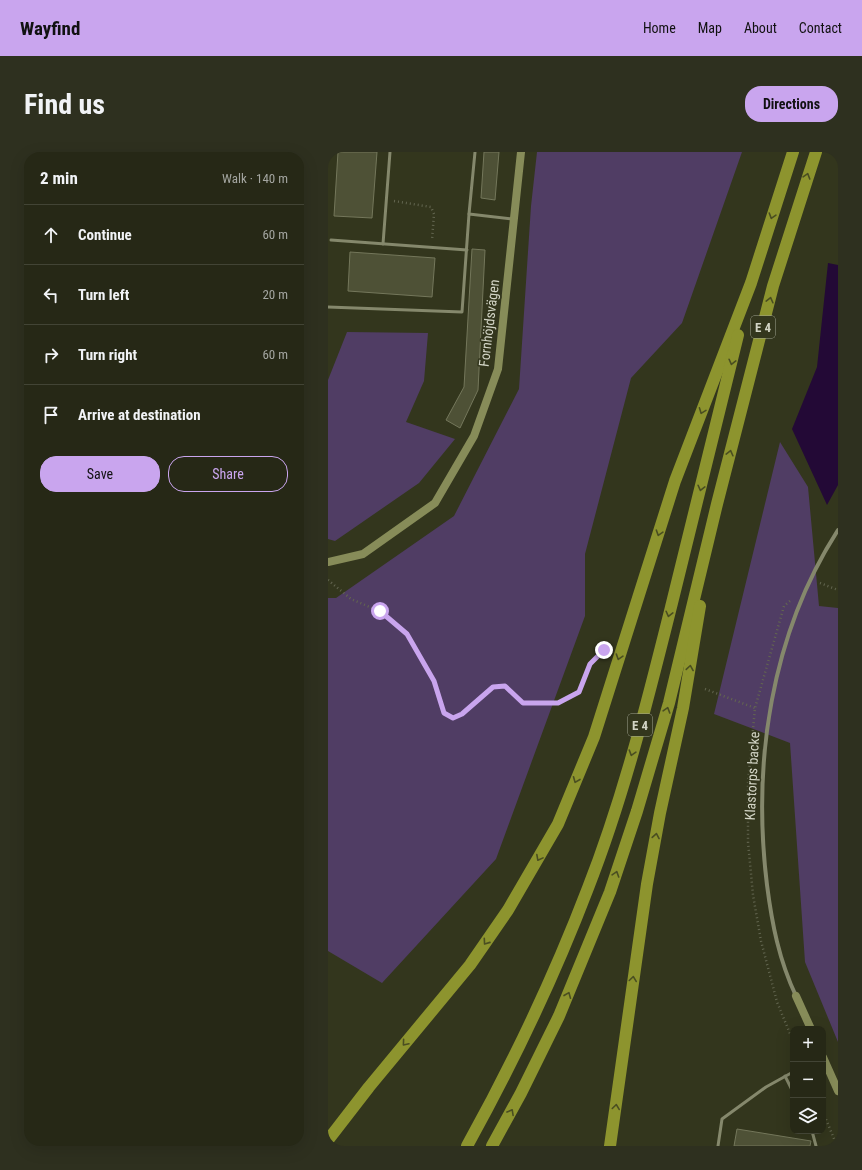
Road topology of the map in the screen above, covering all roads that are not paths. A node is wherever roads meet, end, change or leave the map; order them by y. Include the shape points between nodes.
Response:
1 (390, 152) edge
2 (475, 152) edge
3 (521, 152) edge
4 (793, 152) edge
5 (816, 152) edge
6 (469, 214) junction
7 (515, 220) junction
8 (330, 240) dead end
9 (383, 244) junction
10 (466, 250) junction
11 (751, 283) junction
12 (328, 307) edge
13 (717, 504) junction
14 (838, 530) edge
15 (328, 562) edge
16 (796, 996) joint
17 (810, 1026) edge
18 (825, 1062) edge
19 (790, 1074) edge
20 (785, 1076) dead end
21 (790, 1086) edge
22 (838, 1091) edge
23 (813, 1134) edge
24 (328, 1140) edge
25 (467, 1146) edge
26 (492, 1146) edge
27 (610, 1146) edge
28 (718, 1146) edge
29 (816, 1146) edge

1 - 9 lane
2 - 6 lane
3 - 7 street, Fornhöjdsvägen
4 -> 11 highway, E 4
13 -> 5 highway, E 4 via 773,286
6 - 7 lane
6 - 10 lane
7 - 15 street, Fornhöjdsvägen via 498,369 474,436 435,503 363,554
8 - 9 lane
9 - 10 lane
10 - 12 lane via 462,312
11 -> 24 highway via 675,482 594,737 558,824 508,910 470,964
11 -> 25 highway, E 4 via 649,698 616,806 588,888 538,1007 500,1086
26 -> 13 highway, E 4 via 559,1016 610,892 669,703
27 -> 13 highway via 647,884 683,708
14 - 16 street, Klastorps backe via 809,582 787,638 772,699 764,752 761,800 764,856 773,928 785,973
16 - 17 street, Klastorps backe
18 - 22 street
19 - 28 lane via 766,1087 722,1119
20 - 21 lane
23 - 29 lane

